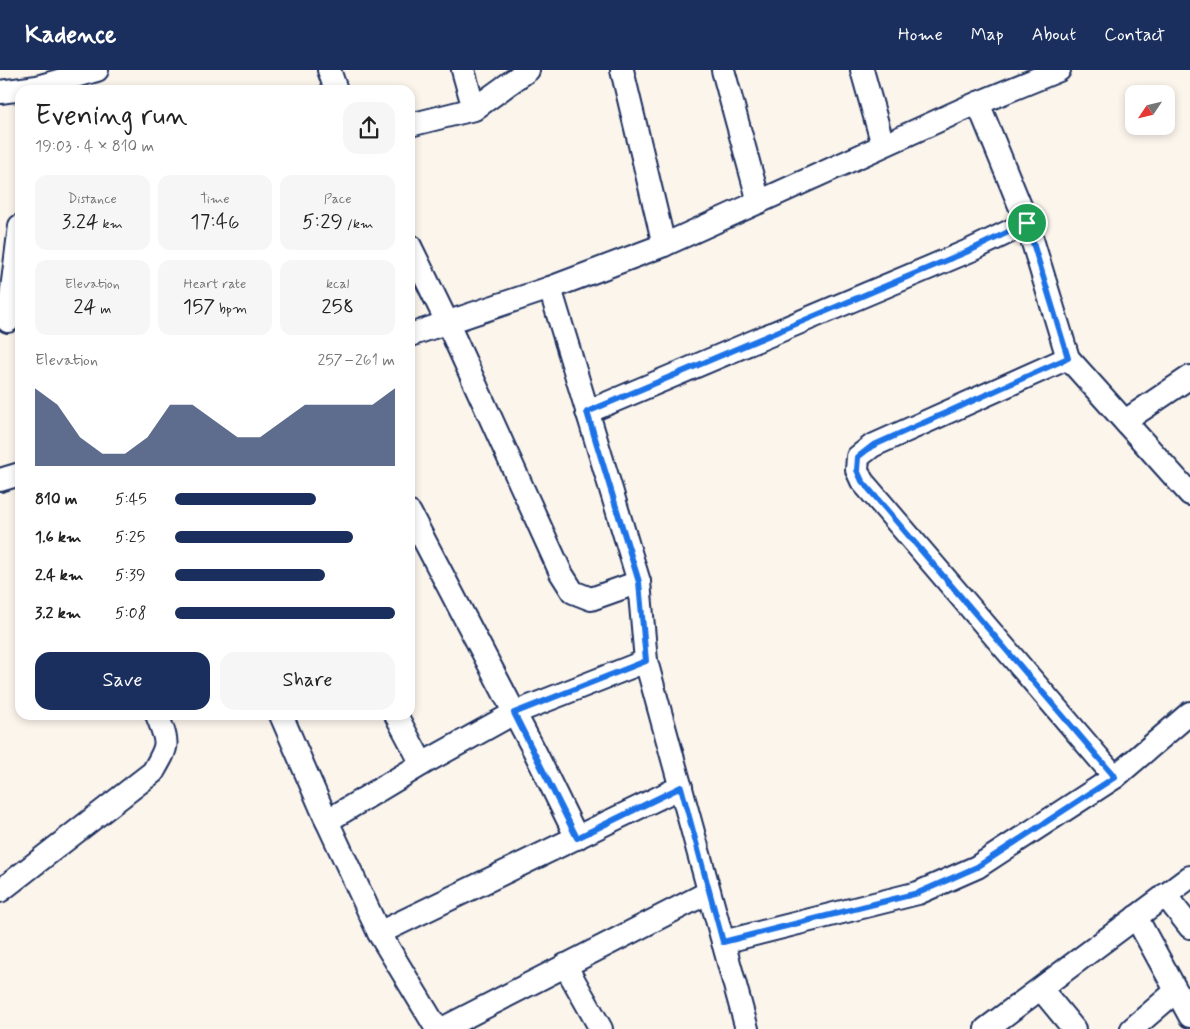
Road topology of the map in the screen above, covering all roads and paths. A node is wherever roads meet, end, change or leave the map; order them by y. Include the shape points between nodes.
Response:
1 (97, 70) edge
2 (329, 70) edge
3 (463, 70) edge
4 (528, 70) edge
5 (622, 70) edge
6 (723, 70) edge
7 (862, 70) edge
8 (1059, 70) edge
9 (1010, 79) edge
10 (37, 82) edge
11 (334, 85) edge
12 (15, 88) edge
13 (0, 92) edge
14 (978, 102) junction
15 (474, 109) junction
16 (415, 124) edge
17 (883, 146) junction
18 (759, 202) junction
19 (1027, 223) junction
20 (664, 245) junction
21 (415, 256) edge
22 (15, 269) edge
23 (550, 288) junction
24 (9, 320) edge
25 (447, 322) junction
26 (415, 333) edge
27 (1068, 358) junction
28 (1190, 377) edge
29 (587, 412) junction
30 (1125, 421) junction
31 (15, 476) edge
32 (0, 480) edge
33 (1190, 494) edge
34 (415, 523) edge
35 (639, 582) junction
36 (646, 661) junction
37 (514, 713) junction
38 (1190, 713) edge
39 (158, 720) edge
40 (283, 720) edge
41 (399, 720) edge
42 (422, 764) junction
43 (1115, 777) junction
44 (681, 787) junction
45 (327, 821) junction
46 (577, 838) junction
47 (1190, 877) edge
48 (0, 891) edge
49 (710, 892) junction
50 (1165, 896) junction
51 (1136, 917) junction
52 (1190, 927) edge
53 (379, 933) junction
54 (723, 942) junction
55 (566, 966) junction
56 (1041, 989) junction
57 (1176, 991) junction
58 (1190, 1016) edge
59 (437, 1029) edge
60 (442, 1029) edge
61 (601, 1029) edge
62 (747, 1029) edge
63 (986, 1029) edge
64 (1074, 1029) edge
65 (1132, 1029) edge

1 - 10 street
2 - 11 street
3 - 15 street
4 - 15 street
5 - 20 street
6 - 18 street
7 - 17 street
8 - 9 street
9 - 14 street
12 - 13 street
14 - 17 street
14 - 19 street
15 - 16 street
17 - 18 street
18 - 20 street
19 - 27 street
19 - 29 street via 971,250
20 - 23 street
21 - 25 street
22 - 24 street
23 - 25 street
23 - 29 street
25 - 26 street
25 - 35 street via 561,573 573,592 591,599
27 - 30 street
27 - 43 street via 872,446 858,457 857,470 862,481
28 - 30 street
29 - 35 street
30 - 33 street
31 - 32 street
34 - 37 street
35 - 36 street
36 - 37 street
36 - 44 street
37 - 42 street
37 - 46 street
38 - 43 street
39 - 48 street via 166,749 153,772
40 - 45 street
41 - 42 street
42 - 45 street
43 - 54 street via 977,867 918,893
44 - 46 street
44 - 49 street
45 - 53 street
46 - 53 street
47 - 50 street
49 - 54 street
49 - 55 street
50 - 51 street
50 - 52 street
51 - 56 street
51 - 57 street
53 - 59 street
54 - 62 street
55 - 60 street
55 - 61 street
56 - 63 street
56 - 64 street
57 - 58 street
57 - 65 street

